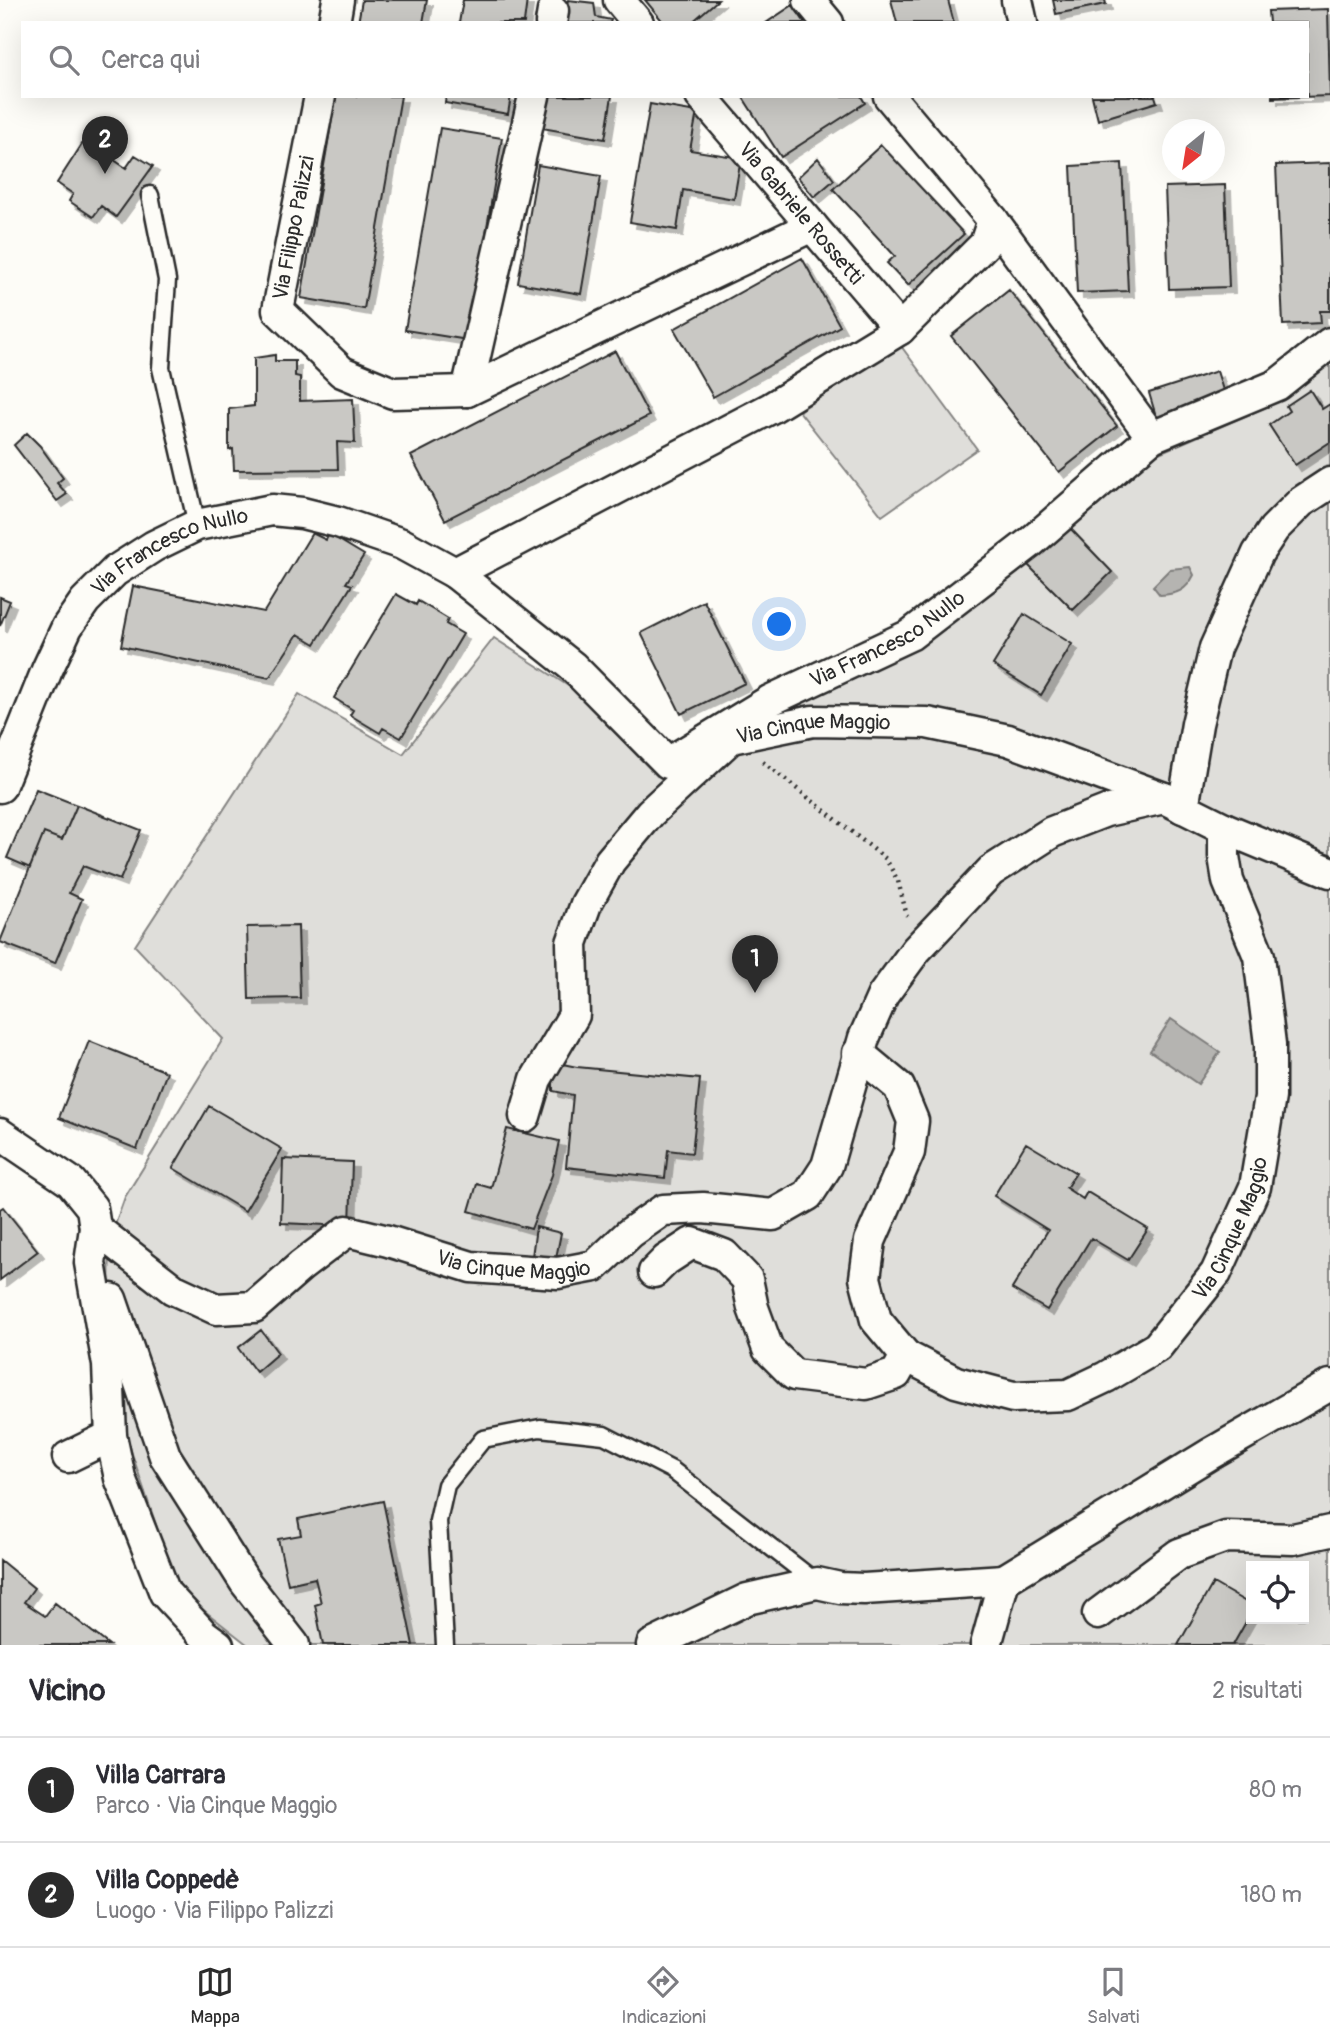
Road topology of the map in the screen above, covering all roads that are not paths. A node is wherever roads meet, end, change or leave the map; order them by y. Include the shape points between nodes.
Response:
1 (338, 0) edge
2 (619, 0) edge
3 (809, 0) edge
4 (1017, 0) edge
5 (334, 21) edge
6 (636, 21) edge
7 (826, 21) edge
8 (1021, 21) edge
9 (320, 98) edge
10 (534, 98) edge
11 (703, 98) edge
12 (891, 98) edge
13 (150, 195) dead end
14 (993, 220) junction
15 (812, 226) junction
16 (900, 330) junction
17 (1330, 343) edge
18 (467, 391) junction
19 (1152, 437) junction
20 (1330, 483) edge
21 (197, 525) junction
22 (455, 573) junction
23 (0, 786) edge
24 (1173, 803) junction
25 (1224, 828) junction
26 (1330, 872) edge
27 (858, 1053) junction
28 (525, 1116) dead end
29 (0, 1134) edge
30 (96, 1228) junction
31 (90, 1263) junction
32 (654, 1272) dead end
33 (906, 1356) junction
34 (1330, 1385) edge
35 (111, 1436) junction
36 (68, 1457) dead end
37 (1330, 1531) edge
38 (1004, 1580) junction
39 (817, 1583) junction
40 (1098, 1614) dead end
41 (218, 1645) edge
42 (294, 1645) edge
43 (445, 1645) edge
44 (652, 1645) edge
45 (986, 1645) edge

1 - 5 street
2 - 6 street
3 - 7 street
4 - 8 street
9 - 18 street, Via Filippo Palizzi via 278,310 342,372 393,393
10 - 18 street
11 - 15 street, Via Gabriele Rossetti
12 - 14 street
13 - 21 lane via 167,280 161,368
14 - 16 street via 985,244
14 - 19 street
15 - 16 street, Via Gabriele Rossetti
15 - 18 street, Via Filippo Palizzi
16 - 22 street via 771,408
17 - 19 street, Via Francesco Nullo via 1277,386
19 - 22 street, Via Francesco Nullo via 1031,542 910,635 771,700 668,763 573,667
20 - 24 street via 1301,502 1258,553 1215,648
21 - 22 street, Via Francesco Nullo via 272,510 302,513 402,544
21 - 23 street, Via Francesco Nullo via 115,571 85,601 47,670
24 - 25 street, Via Cinque Maggio
24 - 27 street, Via Cinque Maggio via 1106,811 1052,832 991,871 916,950 883,995
24 - 28 street, Via Cinque Maggio via 1008,740 927,723 813,721 731,738 650,813 610,862 586,904 572,943 574,1015 536,1079
25 - 26 street, Via Cinque Maggio
25 - 33 street, Via Cinque Maggio via 1228,881 1259,956 1270,1044 1270,1097 1255,1187 1216,1273 1157,1347 1068,1395 1013,1398 956,1382
27 - 30 street, Via Cinque Maggio via 827,1166 808,1195 773,1215 703,1208 663,1210 595,1266 558,1273 471,1267 347,1231 254,1307 216,1309 173,1289
27 - 33 street, Via Cinque Maggio via 899,1087 913,1121 909,1152 870,1241 865,1278 876,1320
29 - 30 street via 71,1182 92,1208
30 - 31 street
31 - 35 street via 108,1364
31 - 42 street via 109,1292 165,1456 246,1582
32 - 33 street via 692,1243 724,1255 747,1279 768,1349 794,1375 866,1384 896,1374
34 - 38 street
35 - 36 street
35 - 41 street via 120,1478 165,1594
37 - 40 street via 1293,1539 1226,1537 1191,1549
38 - 39 street via 864,1589
38 - 45 street
39 - 43 lane via 673,1470 604,1435 540,1428 483,1438 446,1485 438,1521
39 - 44 street via 747,1599

